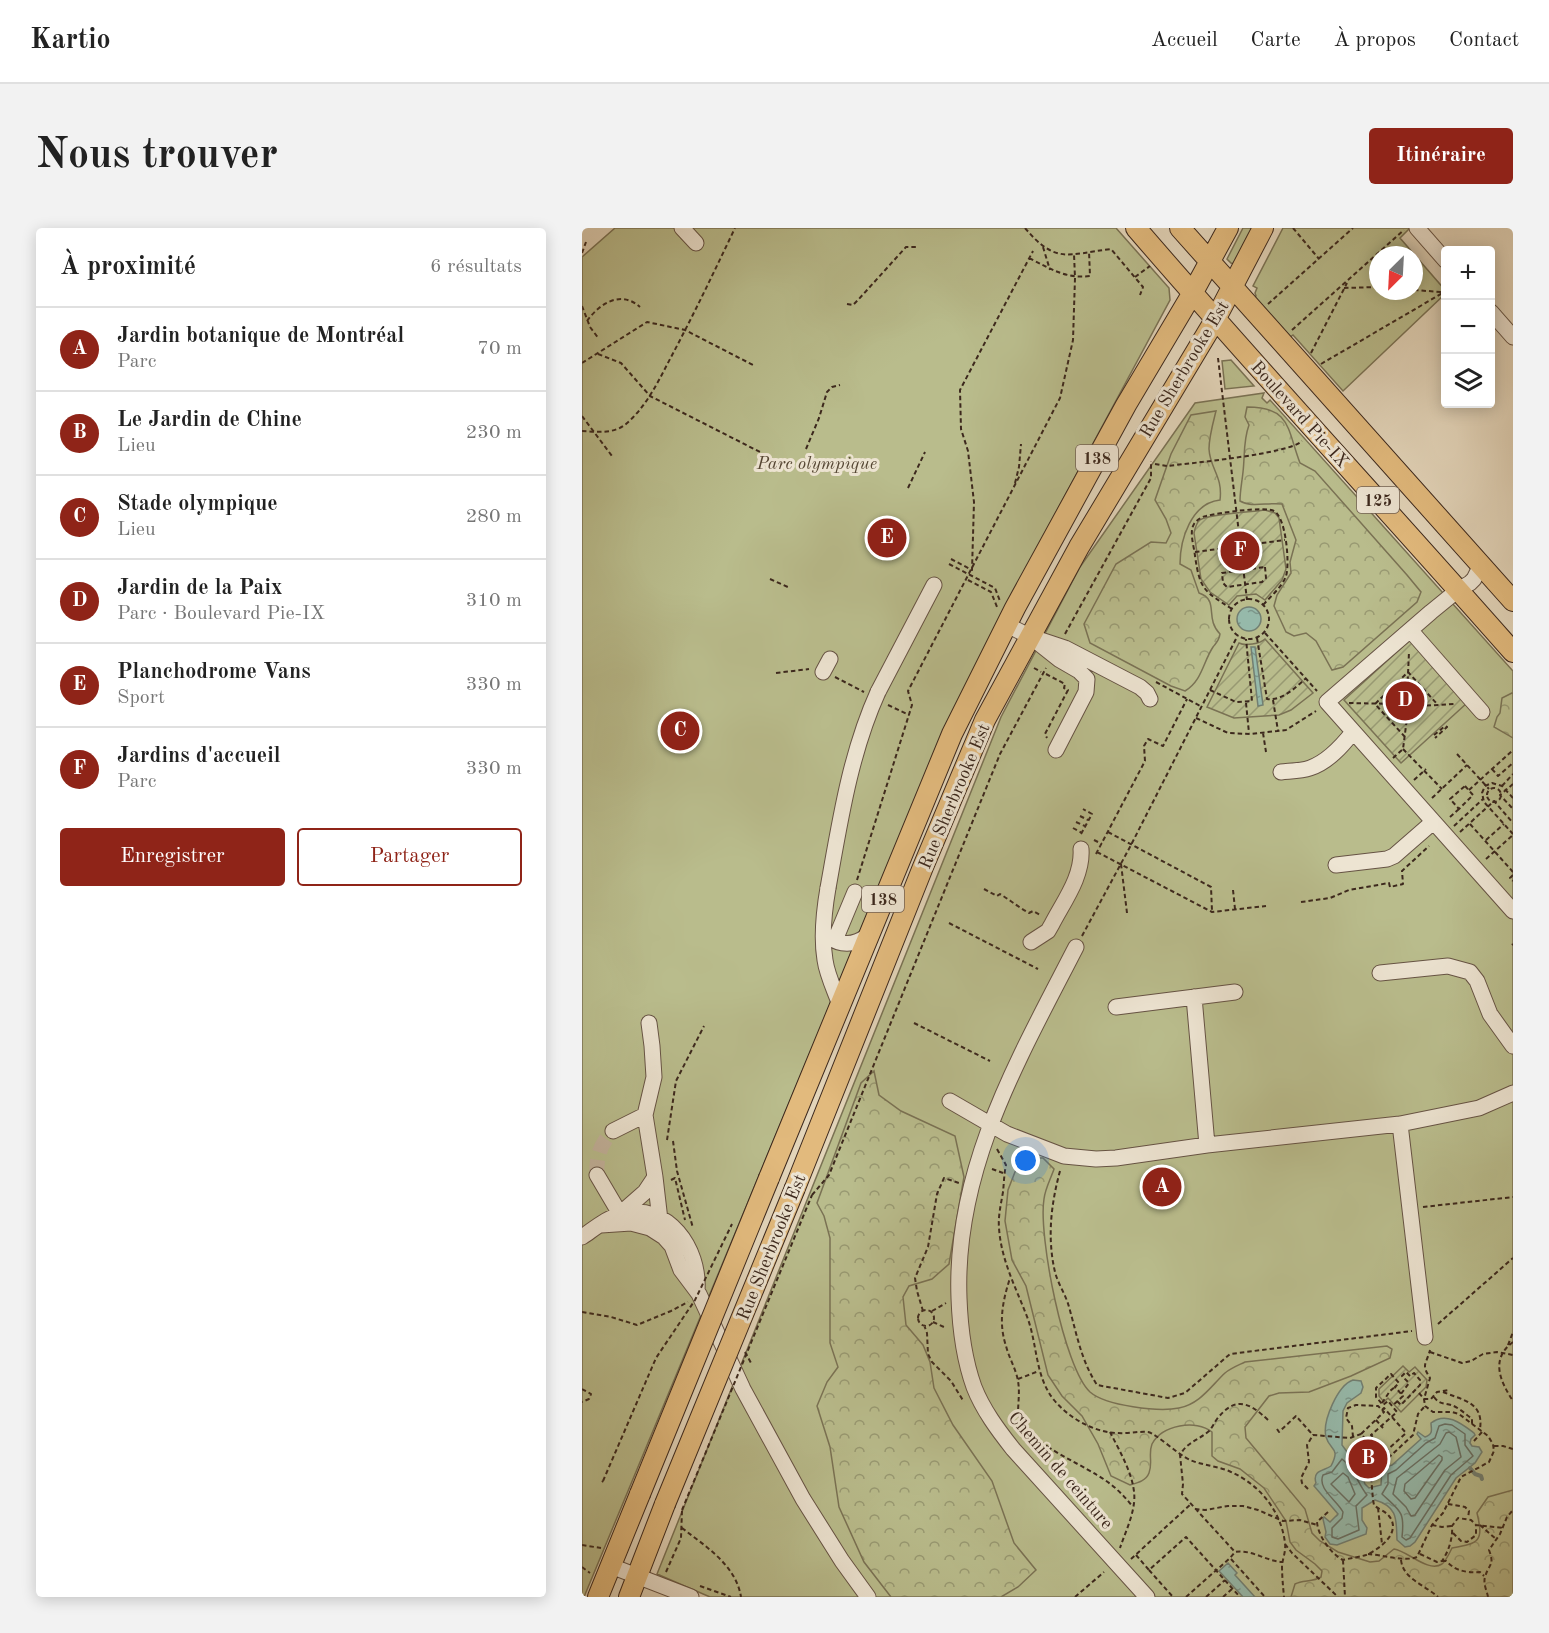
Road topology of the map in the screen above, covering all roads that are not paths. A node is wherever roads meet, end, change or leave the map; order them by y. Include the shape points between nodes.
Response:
1 (682, 228) edge
2 (1136, 228) edge
3 (1180, 228) edge
4 (1228, 228) edge
5 (1263, 228) edge
6 (1417, 228) edge
7 (696, 243) dead end
8 (1441, 255) edge
9 (1210, 261) junction
10 (1233, 287) junction
11 (1192, 294) junction
12 (1495, 317) edge
13 (1215, 320) junction
14 (1513, 337) edge
15 (1481, 565) junction
16 (934, 585) dead end
17 (1458, 590) junction
18 (1513, 601) edge
19 (1003, 619) junction
20 (1410, 631) junction
21 (1031, 637) junction
22 (1513, 652) edge
23 (1150, 699) dead end
24 (1477, 707) road end
25 (1353, 732) junction
26 (1054, 746) road end
27 (1281, 772) dead end
28 (1433, 822) junction
29 (1080, 840) road end
30 (1336, 865) dead end
31 (855, 892) road end
32 (1513, 911) edge
33 (829, 936) junction
34 (867, 936) junction
35 (1031, 942) dead end
36 (1076, 947) road end
37 (1380, 973) dead end
38 (1235, 992) dead end
39 (1194, 997) junction
40 (840, 1005) junction
41 (1116, 1007) dead end
42 (649, 1023) dead end
43 (1513, 1046) edge
44 (1513, 1093) edge
45 (950, 1101) dead end
46 (645, 1115) junction
47 (1400, 1124) junction
48 (988, 1130) junction
49 (613, 1131) tunnel mouth
50 (1208, 1145) junction
51 (597, 1175) tunnel mouth
52 (655, 1177) junction
53 (620, 1214) junction
54 (660, 1220) junction
55 (601, 1225) junction
56 (582, 1237) edge
57 (699, 1292) junction
58 (1425, 1333) road end
59 (607, 1557) junction
60 (637, 1576) junction
61 (685, 1596) edge
62 (598, 1597) edge
63 (629, 1597) edge
64 (868, 1597) edge
65 (1147, 1597) edge

1 - 7 street
2 - 11 main road, Boulevard Pie-IX
3 - 9 main road, Boulevard Pie-IX
4 - 9 main road, Rue Sherbrooke Est / 138
5 - 10 main road, Rue Sherbrooke Est / 138
6 - 8 street
9 - 10 main road, Boulevard Pie-IX / 125
9 - 11 main road, Rue Sherbrooke Est / 138
10 - 13 main road, Rue Sherbrooke Est / 138
10 - 15 main road, Boulevard Pie-IX / 125
11 - 13 main road, Boulevard Pie-IX / 125
11 - 19 main road, Rue Sherbrooke Est / 138
12 - 14 street
13 - 17 main road, Boulevard Pie-IX / 125
13 - 21 main road, Rue Sherbrooke Est / 138 via 1079,548
15 - 17 street via 1474,579
15 - 18 main road, Boulevard Pie-IX / 125
16 - 33 street, bridge via 858,743 828,888
17 - 20 street
17 - 22 main road, Boulevard Pie-IX / 125
19 - 21 street
19 - 34 main road, Rue Sherbrooke Est / 138
20 - 24 street
20 - 25 street via 1327,702
21 - 23 street via 1065,648 1140,687
21 - 26 street via 1087,679 1086,692
21 - 60 main road, Rue Sherbrooke Est / 138, bridge via 985,720 963,770 803,1192 673,1507
25 - 27 street via 1341,747 1310,768
25 - 28 street
28 - 30 street via 1394,856
28 - 32 street
29 - 35 street via 1080,871 1048,931
31 - 33 street
33 - 34 street via 852,945
33 - 40 street via 825,962
34 - 40 main road, Rue Sherbrooke Est / 138
36 - 48 street, Chemin de ceinture
37 - 43 street via 1448,966 1470,972 1490,1014
38 - 39 street
39 - 41 street
39 - 50 street
40 - 59 main road, Rue Sherbrooke Est / 138, bridge via 640,1494
42 - 46 street via 654,1077
44 - 47 street via 1479,1108
45 - 48 street
46 - 49 street
46 - 52 street
47 - 50 street
47 - 58 street
48 - 50 street via 1082,1159
48 - 65 street, Chemin de ceinture via 971,1180 958,1265 959,1308 975,1388 1013,1449 1117,1558
51 - 53 street
52 - 53 street via 645,1192
52 - 54 street
53 - 54 street via 635,1212
53 - 55 street
54 - 57 street via 681,1234 688,1244
55 - 56 street
55 - 57 street via 631,1223 664,1237 681,1270
57 - 64 street via 743,1389 803,1499
59 - 60 street
59 - 62 main road, Rue Sherbrooke Est / 138
60 - 61 street
60 - 63 main road, Rue Sherbrooke Est / 138

